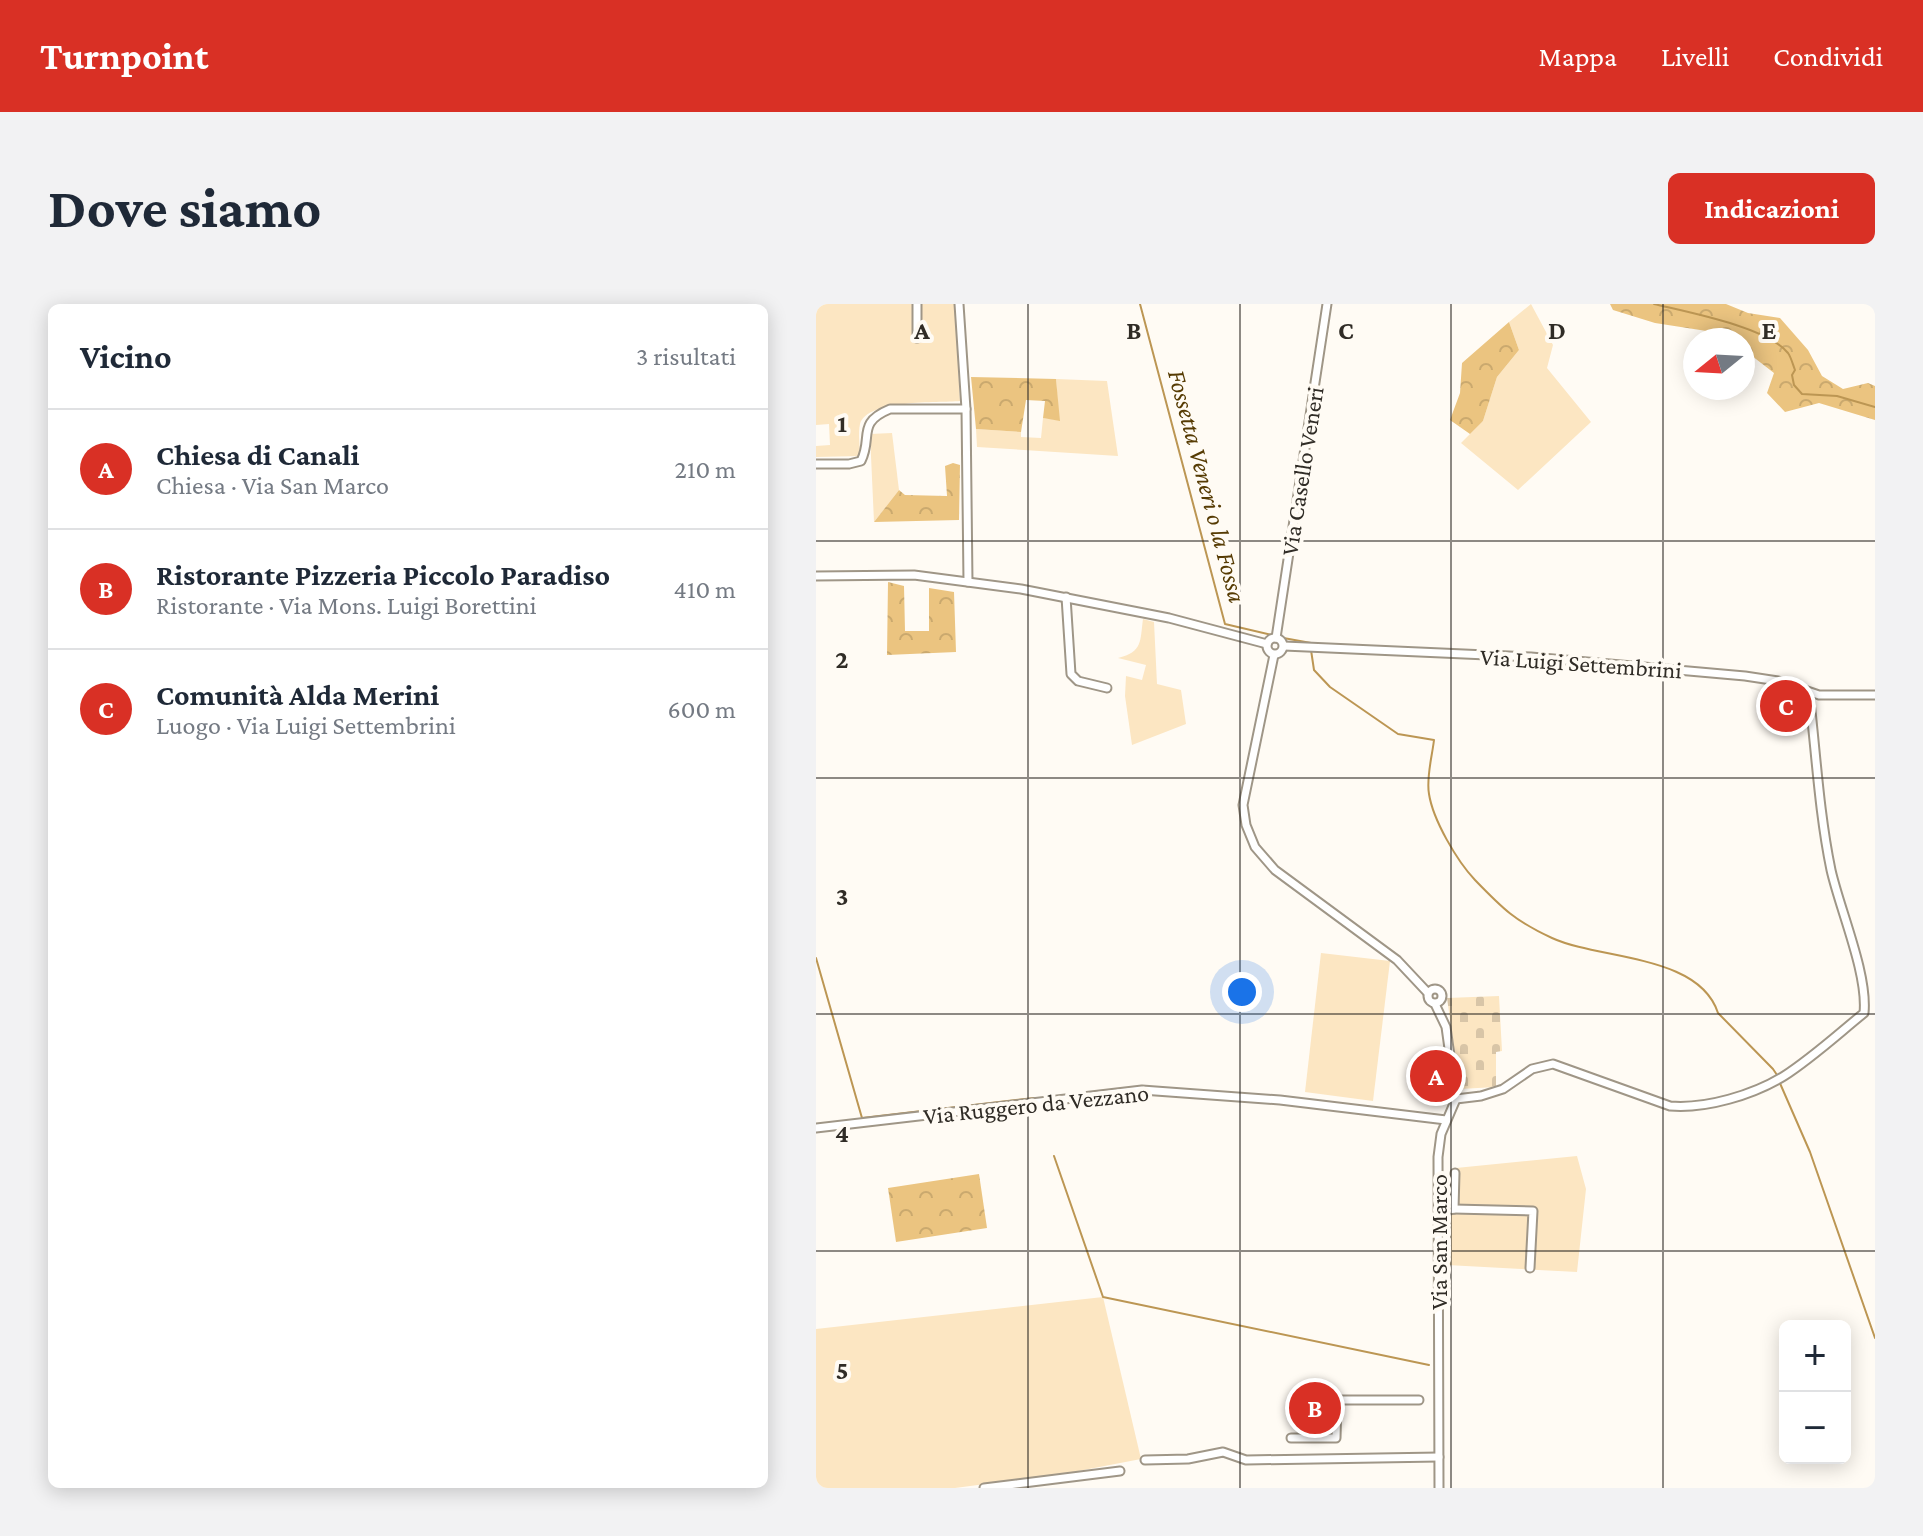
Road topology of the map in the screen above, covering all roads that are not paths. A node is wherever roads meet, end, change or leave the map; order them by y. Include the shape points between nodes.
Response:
1 (917, 304) edge
2 (959, 304) edge
3 (1327, 304) edge
4 (917, 338) dead end
5 (966, 409) junction
6 (816, 464) edge
7 (816, 576) edge
8 (968, 582) junction
9 (1066, 597) junction
10 (1276, 636) junction
11 (1267, 644) junction
12 (1284, 646) junction
13 (1274, 655) junction
14 (1107, 688) dead end
15 (1809, 693) junction
16 (1875, 695) edge
17 (1431, 991) junction
18 (1438, 1002) junction
19 (1456, 1099) junction
20 (1446, 1120) junction
21 (816, 1128) edge
22 (1455, 1173) dead end
23 (1454, 1209) junction
24 (1439, 1212) junction
25 (1530, 1268) dead end
26 (1439, 1400) junction
27 (1291, 1438) dead end
28 (1439, 1457) junction
29 (1145, 1460) dead end
30 (1120, 1471) dead end
31 (984, 1488) edge
32 (1439, 1488) edge

1 - 4 street
2 - 5 street
3 - 10 street, Via Casello Veneri
5 - 6 street via 890,409 866,428 861,461
5 - 8 street
7 - 8 street via 914,575
8 - 9 street
9 - 11 street
9 - 14 street via 1071,674
10 - 11 street
10 - 12 street
11 - 13 street
12 - 13 street
12 - 15 street, Via Luigi Settembrini via 1531,657 1704,672 1778,681
13 - 17 street via 1245,791 1250,837 1275,870
15 - 16 street, Via Luigi Settembrini
15 - 19 street via 1825,837 1864,1013 1784,1076 1703,1104 1670,1106 1553,1064 1532,1069 1503,1089
17 - 18 street via 1428,1000
17 - 18 street via 1440,991
18 - 19 street
19 - 20 street, Via San Marco
20 - 21 street, Via Ruggero da Vezzano via 1142,1090
20 - 24 street, Via San Marco via 1438,1147
22 - 23 street
23 - 24 street
23 - 25 street via 1533,1211
24 - 26 street, Via San Marco
26 - 27 street via 1337,1400 1336,1438
26 - 28 street, Via San Marco
28 - 29 street via 1246,1460 1223,1452
28 - 32 street, Via San Marco
30 - 31 street

